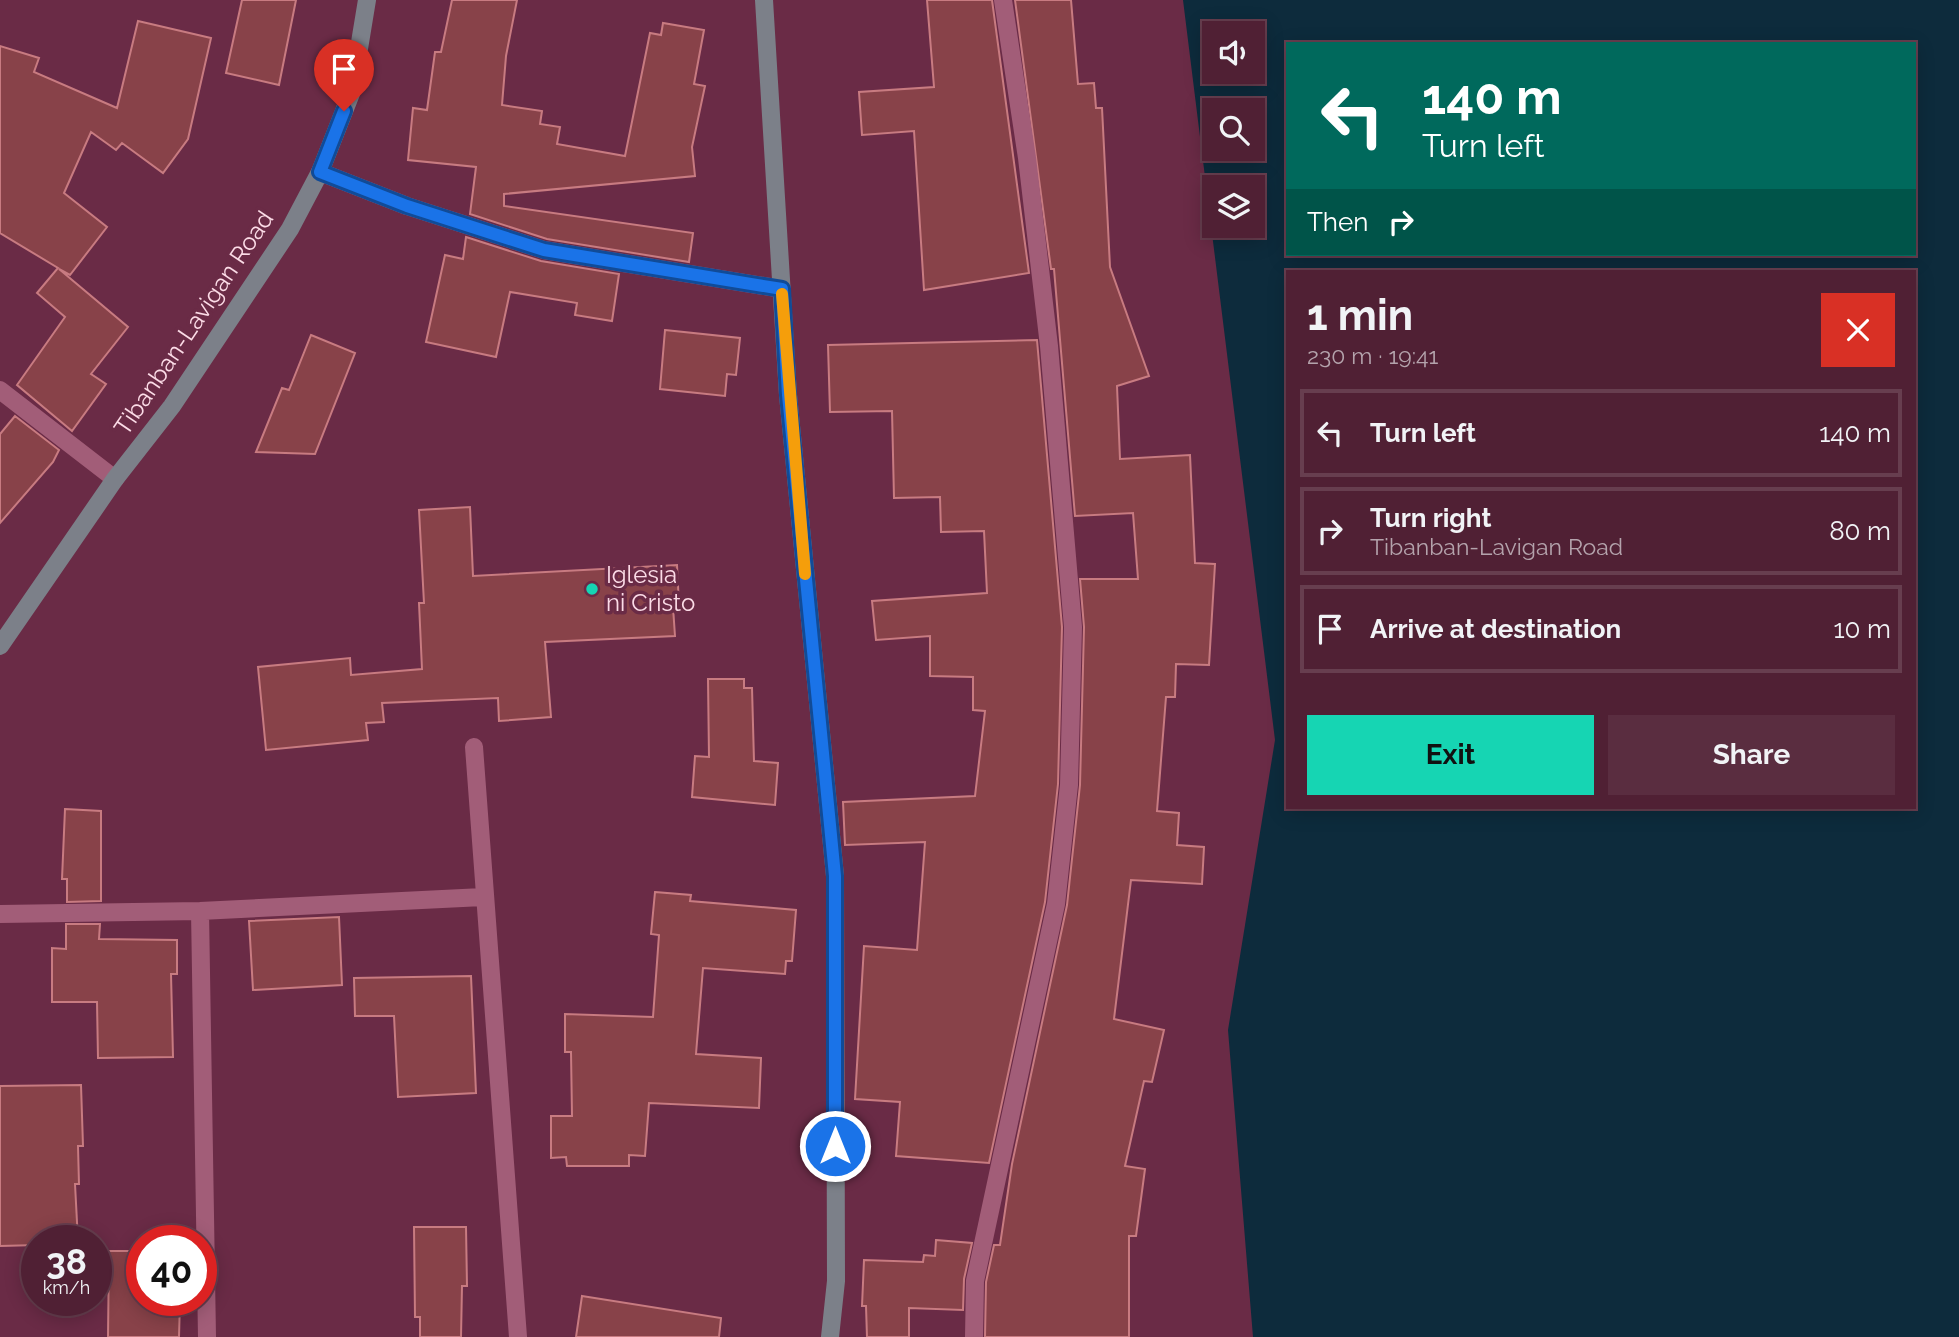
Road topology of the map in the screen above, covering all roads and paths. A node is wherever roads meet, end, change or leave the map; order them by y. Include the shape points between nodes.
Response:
1 (367, 0) edge
2 (764, 0) edge
3 (1003, 0) edge
4 (320, 172) junction
5 (782, 289) junction
6 (0, 390) edge
7 (115, 479) junction
8 (0, 646) edge
9 (474, 747) dead end
10 (483, 897) junction
11 (200, 911) junction
12 (0, 914) edge
13 (208, 1337) edge
14 (518, 1337) edge
15 (830, 1337) edge
16 (974, 1337) edge

1 - 4 street, Tibanban-Lavigan Road via 352,91
2 - 5 street
3 - 16 street via 1049,346 1073,627 1069,785 1056,904 975,1281
4 - 5 street via 544,250
4 - 7 street, Tibanban-Lavigan Road via 290,229 224,329
5 - 15 street via 789,409 835,876 836,1281
6 - 7 street
7 - 8 street, Tibanban-Lavigan Road
9 - 10 street
10 - 11 street
10 - 14 street
11 - 12 street
11 - 13 street

